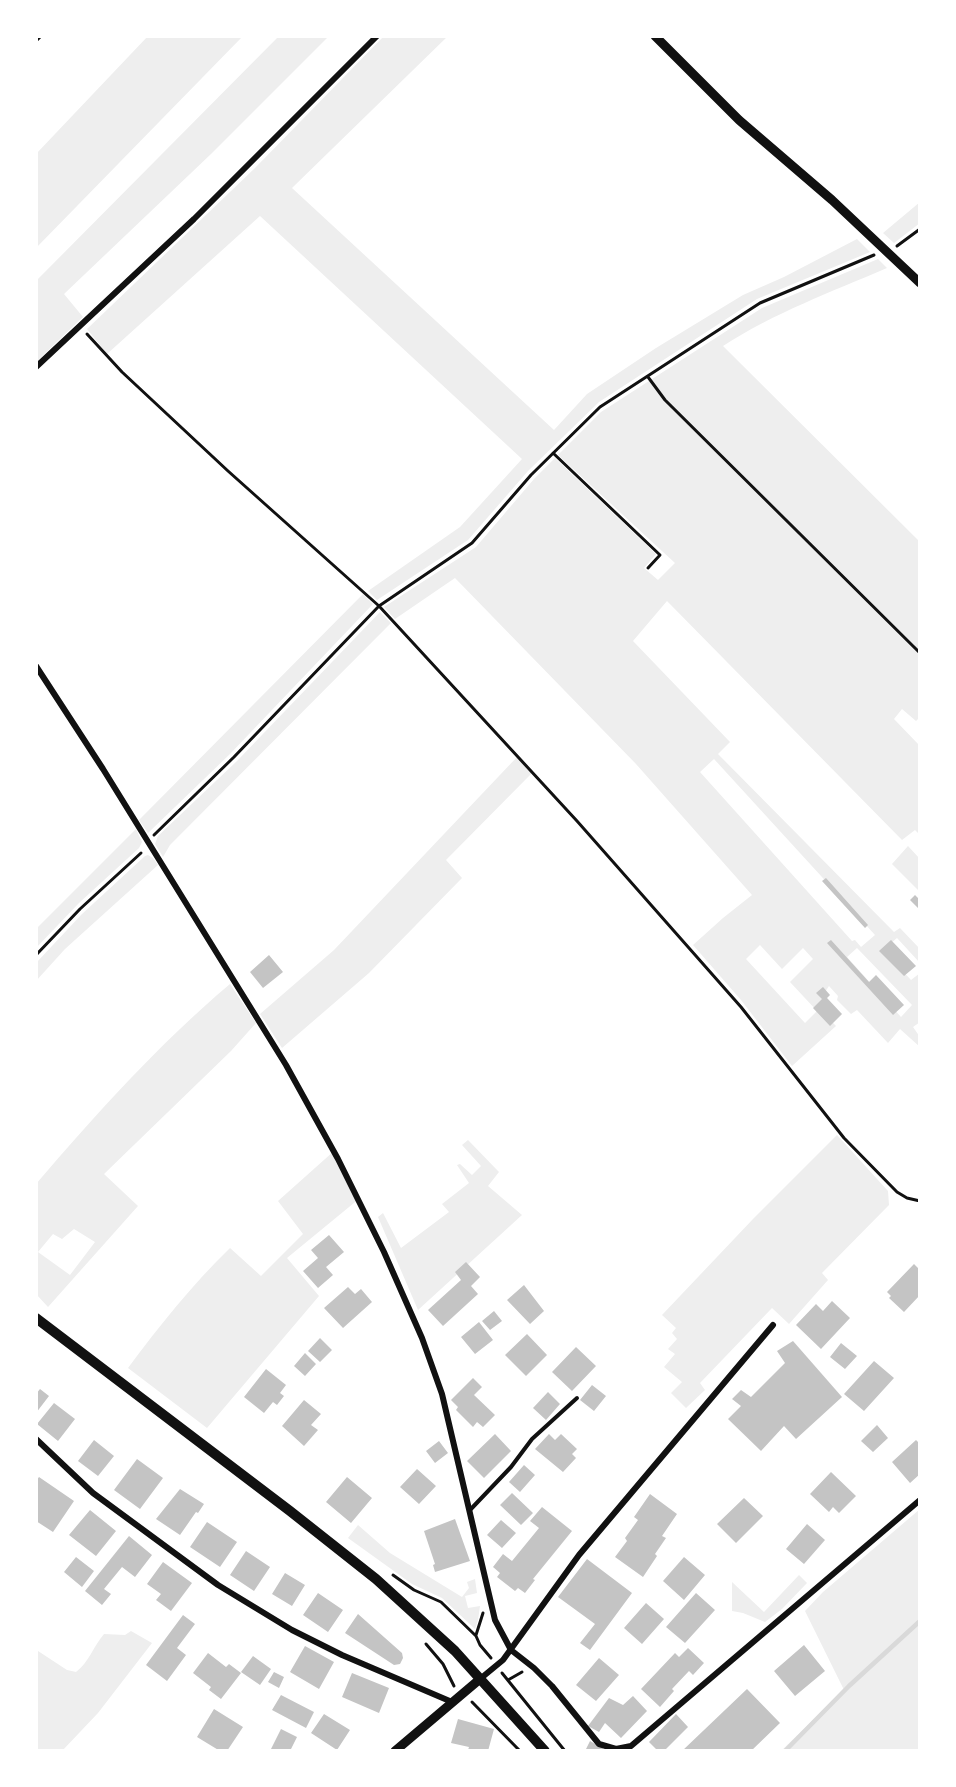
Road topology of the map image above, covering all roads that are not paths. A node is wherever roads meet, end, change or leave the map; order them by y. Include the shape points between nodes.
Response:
1 (377, 36) edge
2 (655, 36) edge
3 (920, 283) edge
4 (36, 367) edge
5 (36, 666) edge
6 (36, 1318) edge
7 (773, 1325) dead end
8 (577, 1398) dead end
9 (36, 1439) edge
10 (920, 1500) edge
11 (470, 1510) junction
12 (511, 1650) junction
13 (480, 1679) junction
14 (452, 1702) junction
15 (395, 1751) edge
16 (545, 1751) edge

1 - 4 street via 194,219
2 - 3 street via 740,120
5 - 11 street via 286,1065 338,1159 422,1338 442,1394
6 - 13 main road via 342,1551 432,1629
7 - 12 street via 579,1555
8 - 11 lane via 532,1439
9 - 14 street via 93,1493 218,1585 322,1645
10 - 12 street via 631,1746 616,1749 599,1744 552,1686
11 - 12 street via 495,1620
12 - 13 street
13 - 14 street
13 - 16 main road
14 - 15 street

